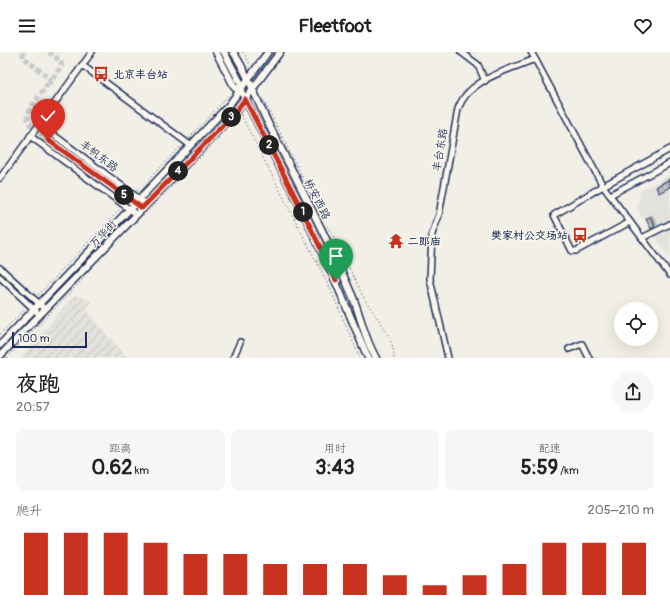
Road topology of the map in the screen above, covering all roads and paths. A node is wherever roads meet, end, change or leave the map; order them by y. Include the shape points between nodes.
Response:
1 (92, 52) edge
2 (233, 52) edge
3 (238, 52) edge
4 (243, 52) edge
5 (268, 52) edge
6 (280, 52) edge
7 (461, 52) edge
8 (531, 52) edge
9 (218, 53) edge
10 (535, 59) junction
11 (82, 65) junction
12 (242, 65) junction
13 (254, 72) junction
14 (248, 80) junction
15 (485, 81) junction
16 (252, 90) junction
17 (241, 91) junction
18 (262, 96) dead end
19 (245, 99) junction
20 (241, 114) dead end
21 (39, 124) junction
22 (30, 136) junction
23 (48, 140) tunnel mouth
24 (190, 145) junction
25 (670, 149) edge
26 (670, 163) edge
27 (0, 178) edge
28 (306, 184) dead end
29 (603, 186) junction
30 (610, 195) junction
31 (136, 201) junction
32 (144, 206) junction
33 (129, 208) junction
34 (136, 214) junction
35 (630, 222) junction
36 (670, 224) edge
37 (326, 225) dead end
38 (642, 238) junction
39 (0, 268) edge
40 (670, 275) edge
41 (0, 277) edge
42 (40, 303) junction
43 (45, 308) junction
44 (34, 309) junction
45 (40, 314) junction
46 (240, 342) dead end
47 (0, 345) edge
48 (569, 349) dead end
49 (0, 356) edge
50 (233, 358) edge
51 (360, 358) edge
52 (368, 358) edge
53 (376, 358) edge
54 (394, 358) edge
55 (448, 358) edge
56 (589, 358) edge

1 - 11 street
2 - 12 main road, 桥安西路
3 - 12 main road
4 - 13 path
5 - 13 main road, 万华街
6 - 16 main road, 万华街
7 - 15 street via 478,65
8 - 10 street
9 - 17 main road, 桥安西路 via 240,82
10 - 15 street, 丰台东路
10 - 29 street
11 - 21 street
11 - 24 street
12 - 14 main road, 桥安西路
13 - 14 main road, 万华街
14 - 16 main road, 桥安西路
14 - 17 main road, 万华街
15 - 55 street, 丰台东路 via 465,95 458,109 439,215 432,234 430,279
16 - 19 main road, 万华街
16 - 53 main road, 桥安西路 via 344,276
17 - 19 main road, 桥安西路
17 - 24 main road, 万华街
18 - 28 path
19 - 32 main road, 万华街 via 234,114
19 - 52 main road, 桥安西路 via 336,280
20 - 51 path via 328,284
21 - 22 street
21 - 31 street, 丰帆东路
22 - 27 street
22 - 33 street
23 - 31 street
24 - 31 main road, 万华街
25 - 29 street
26 - 30 street
29 - 30 street
29 - 35 street via 554,215 568,248 576,251
30 - 35 street
31 - 32 street, 丰帆东路
31 - 33 main road, 万华街
32 - 34 main road, 万华街
33 - 34 street
33 - 42 main road, 万华街
34 - 43 main road, 万华街
35 - 38 street
36 - 38 street
37 - 54 path via 365,298 384,327 394,349
38 - 40 street
39 - 42 street
41 - 44 street
42 - 43 street
42 - 44 main road, 万华街
43 - 45 main road, 万华街
44 - 45 street
44 - 47 main road, 万华街
45 - 49 main road, 万华街
46 - 50 street
48 - 56 street via 582,344

